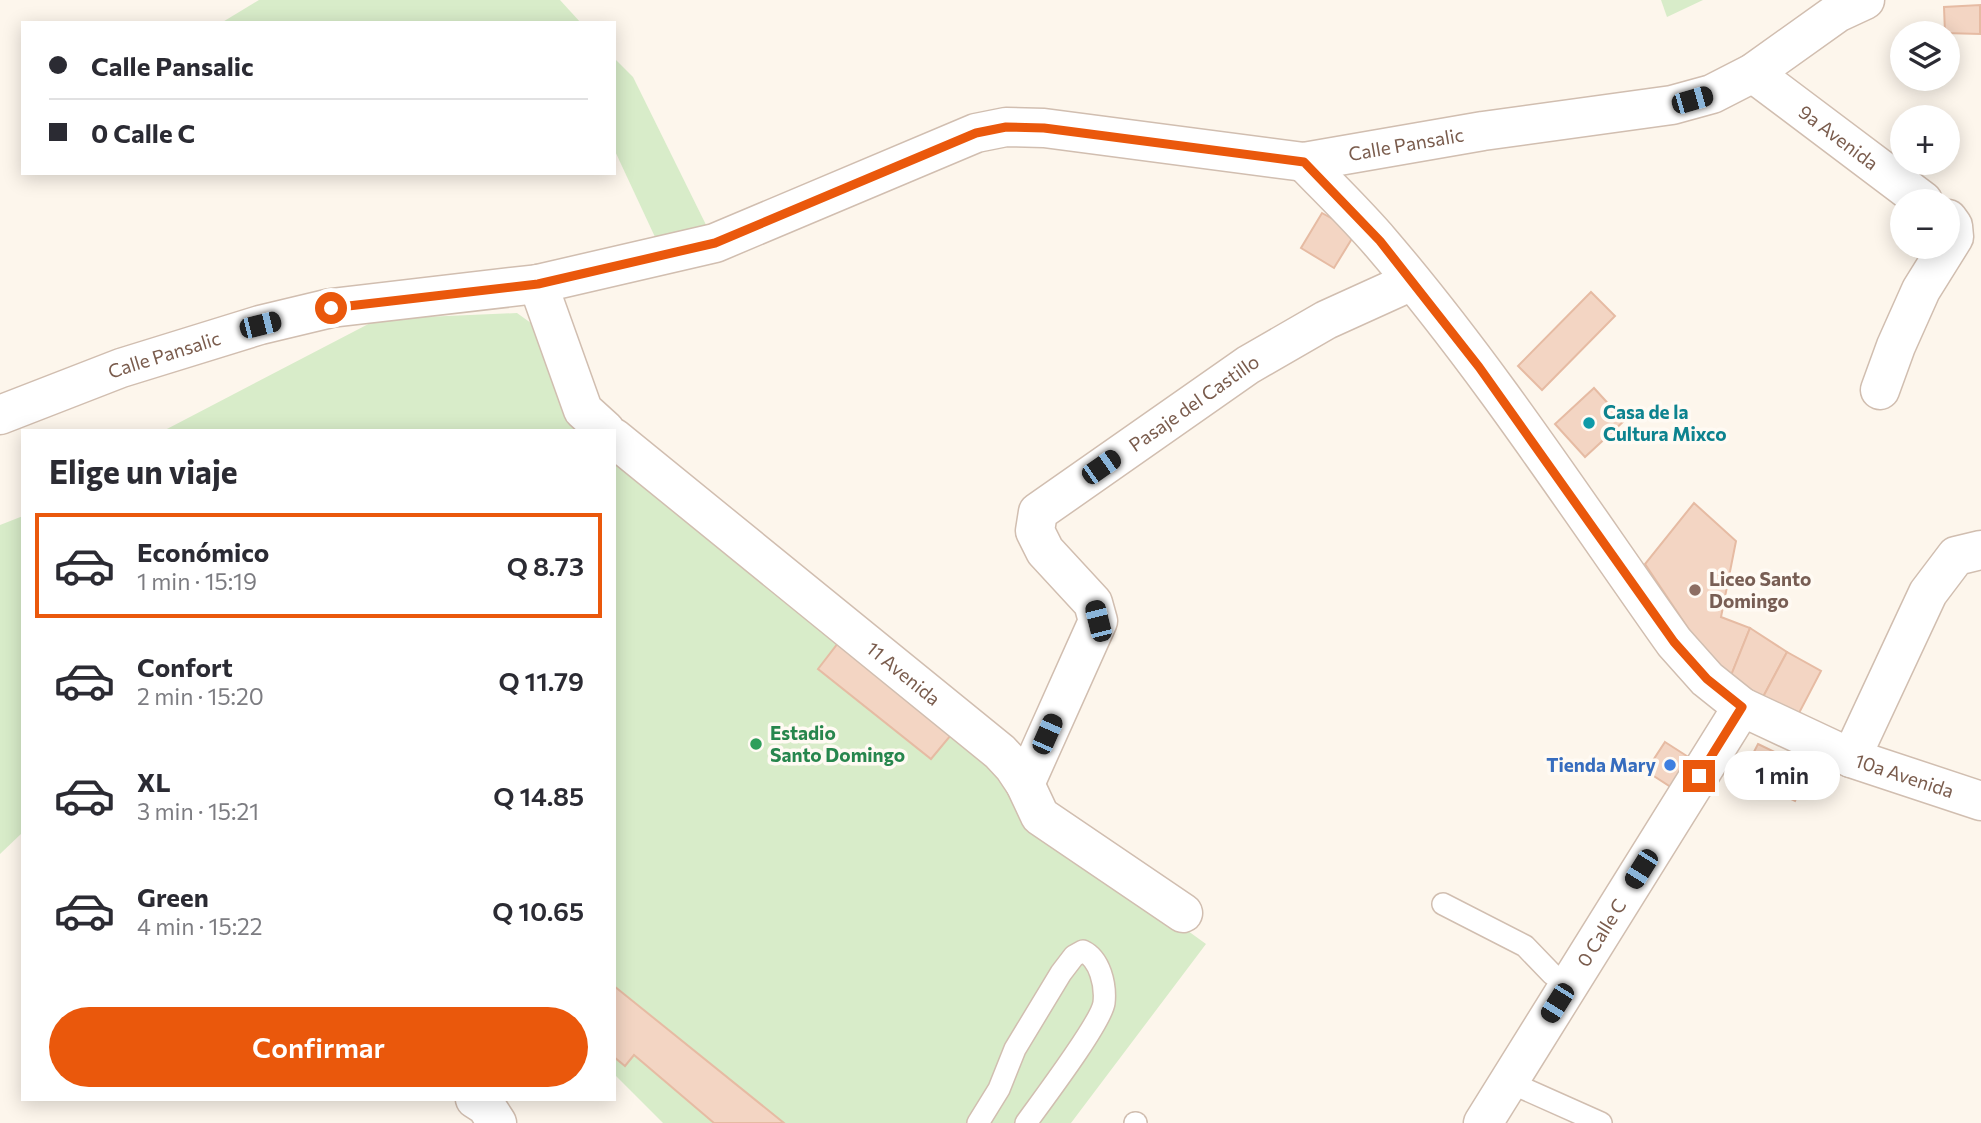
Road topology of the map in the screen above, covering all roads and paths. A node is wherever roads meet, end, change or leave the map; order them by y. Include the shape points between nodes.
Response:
1 (1865, 0) edge
2 (1753, 73) junction
3 (1304, 162) junction
4 (1907, 189) edge
5 (1940, 259) edge
6 (1412, 281) junction
7 (538, 284) junction
8 (1880, 390) dead end
9 (0, 415) edge
10 (604, 429) edge
11 (616, 440) edge
12 (1981, 550) edge
13 (1742, 707) junction
14 (1851, 758) junction
15 (1025, 784) junction
16 (1981, 800) edge
17 (1443, 905) dead end
18 (1183, 913) dead end
19 (1569, 984) junction
20 (1508, 1082) junction
21 (478, 1101) edge
22 (497, 1123) edge
23 (978, 1123) edge
24 (1026, 1123) edge
25 (1483, 1123) edge
26 (1601, 1123) edge

1 - 2 street, Calle Pansalic via 1837,13
2 - 3 street, Calle Pansalic via 1712,94 1672,105
2 - 4 street, 9a Avenida
3 - 6 street, 10a Avenida
3 - 7 street, Calle Pansalic via 1006,127 976,133 715,243
5 - 8 street via 1921,290
6 - 13 street, 10a Avenida via 1479,367 1674,642 1707,679
6 - 15 street, Pasaje del Castillo via 1326,320 1248,365 1038,512 1035,531 1045,551 1093,603 1098,621
7 - 9 street, Calle Pansalic via 331,308 260,325 121,368
7 - 10 street via 583,410
11 - 15 street, 11 Avenida via 999,752
12 - 14 street via 1956,556 1928,593
13 - 14 street, 10a Avenida
13 - 19 street, 0 Calle C
14 - 16 street, 10a Avenida
15 - 18 street, 11 Avenida via 1040,816
17 - 19 lane via 1525,946 1552,974
19 - 20 street, 0 Calle C
20 - 25 street, 0 Calle C
20 - 26 lane
21 - 22 street
23 - 24 lane via 1060,973 1083,951 1097,964 1104,1005

